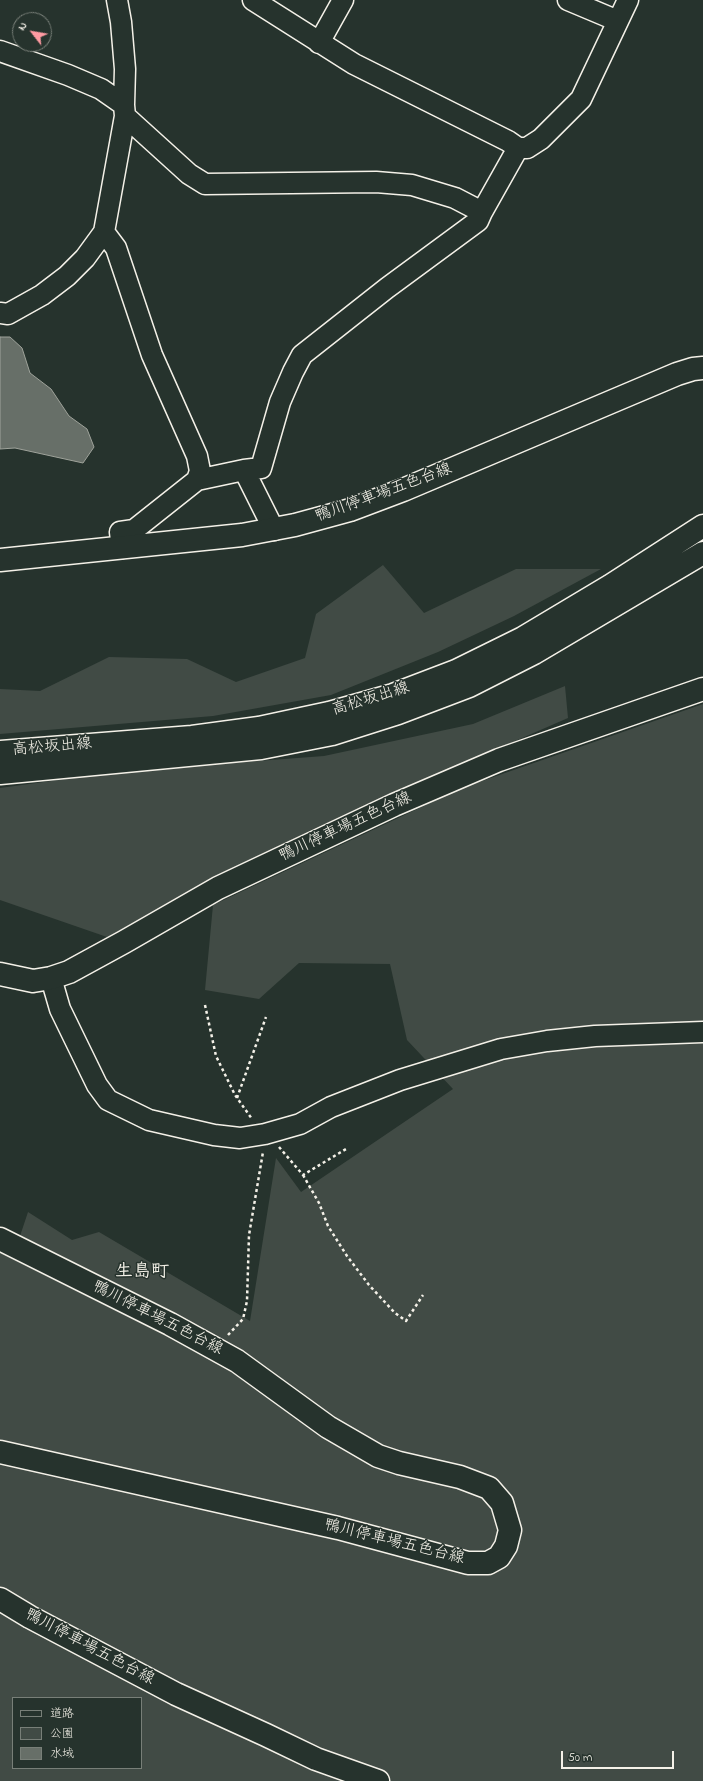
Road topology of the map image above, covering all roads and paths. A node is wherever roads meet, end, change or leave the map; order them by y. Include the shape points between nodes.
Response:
1 (117, 0) edge
2 (253, 0) edge
3 (343, 0) edge
4 (568, 0) edge
5 (628, 0) edge
6 (618, 21) junction
7 (319, 43) junction
8 (0, 51) edge
9 (124, 110) junction
10 (518, 148) junction
11 (482, 212) junction
12 (104, 232) junction
13 (0, 313) edge
14 (703, 368) edge
15 (244, 470) junction
16 (197, 480) junction
17 (703, 526) edge
18 (274, 530) junction
19 (122, 548) junction
20 (703, 553) edge
21 (0, 560) edge
22 (703, 689) edge
23 (0, 752) edge
24 (0, 773) edge
25 (0, 974) edge
26 (51, 978) junction
27 (204, 1005) dead end
28 (266, 1017) dead end
29 (703, 1032) edge
30 (237, 1098) junction
31 (265, 1134) junction
32 (346, 1149) dead end
33 (303, 1175) junction
34 (0, 1239) edge
35 (423, 1295) dead end
36 (214, 1348) junction
37 (0, 1452) edge
38 (0, 1599) edge
39 (378, 1781) edge

1 - 9 street via 125,69
2 - 7 street
3 - 7 street
4 - 6 street
5 - 6 street
6 - 10 street via 581,99 541,139 527,148
7 - 10 street via 354,64
8 - 9 street via 101,89
9 - 11 street via 189,174 205,184 376,182 412,185 455,198
9 - 12 street
10 - 11 street
11 - 15 street via 478,221 302,355 280,402 262,468
12 - 13 street via 85,258 67,276 42,295 8,314
12 - 16 street via 116,248 152,355 197,456 200,471
14 - 18 main road, 鴨川停車場五色台線 via 677,374 403,490 350,510
15 - 16 street
15 - 18 street
16 - 19 street via 134,530 120,532
17 - 23 main road, 高松坂出線 via 523,638 456,671 393,695 329,713 259,728 192,737
18 - 19 main road, 鴨川停車場五色台線
19 - 21 main road, 鴨川停車場五色台線
20 - 24 main road, 高松坂出線 via 534,653 469,686 391,716 332,734 261,748
22 - 26 main road, 鴨川停車場五色台線 via 499,760 394,805 218,888 69,972
25 - 26 main road, 鴨川停車場五色台線 via 33,981
26 - 31 street via 60,1009 97,1085 108,1100 149,1120 214,1135 240,1138
27 - 30 path via 216,1056
28 - 30 path
29 - 31 street via 595,1036 501,1049 400,1080 331,1107 300,1124
30 - 31 path
31 - 33 path
31 - 36 path via 249,1235 243,1319 235,1330
32 - 33 path
33 - 35 path via 319,1203 328,1226 347,1256 395,1313 406,1321
34 - 36 main road, 鴨川停車場五色台線
36 - 37 main road, 鴨川停車場五色台線 via 238,1361 328,1427 367,1451 400,1464 460,1477 489,1488 502,1503 510,1530 506,1546 499,1557 488,1563 468,1563 338,1528
38 - 39 main road, 鴨川停車場五色台線 via 176,1694 316,1759

